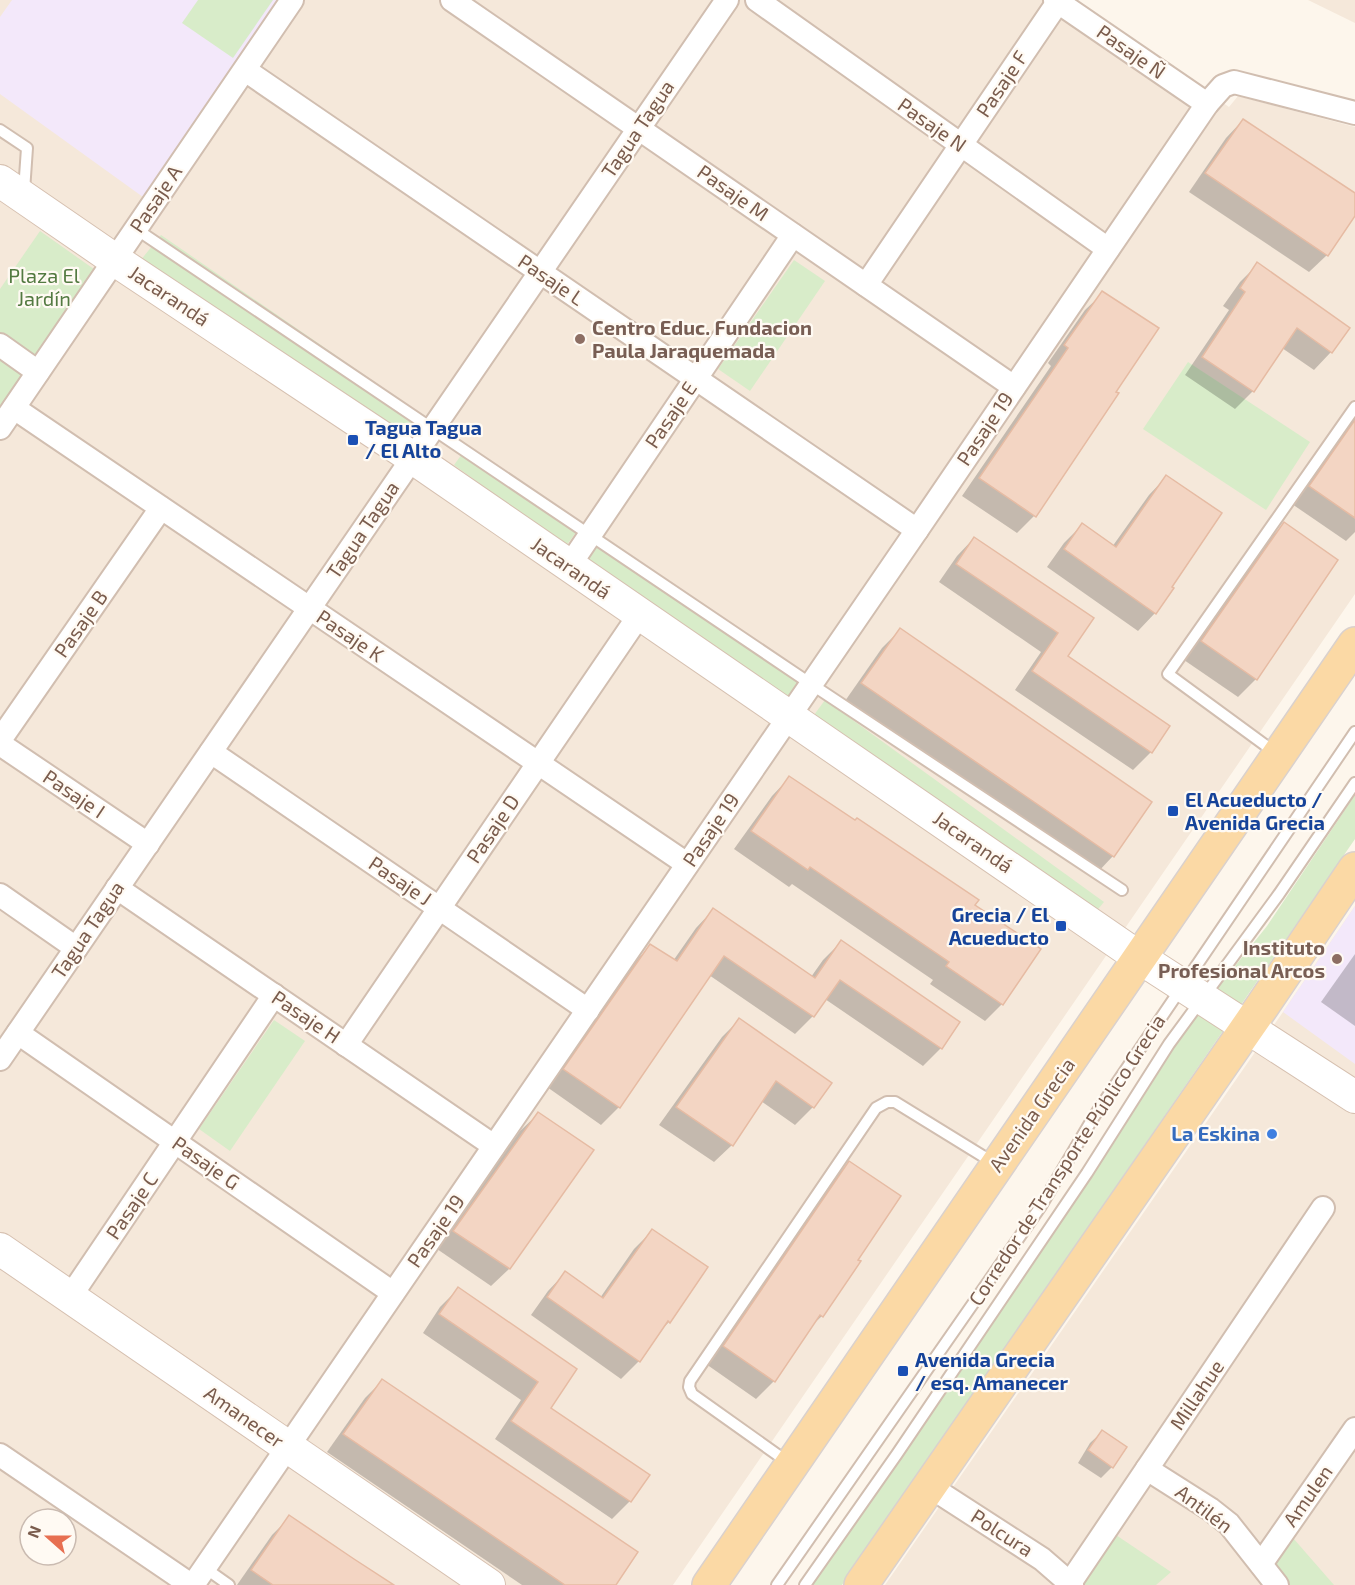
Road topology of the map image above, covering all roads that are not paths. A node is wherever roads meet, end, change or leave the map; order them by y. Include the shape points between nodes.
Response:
1 (292, 0) edge
2 (452, 0) edge
3 (727, 0) edge
4 (757, 0) edge
5 (1057, 1) edge
6 (245, 70) junction
7 (1206, 104) junction
8 (1355, 113) edge
9 (638, 129) junction
10 (0, 130) edge
11 (961, 145) junction
12 (12, 189) edge
13 (136, 229) junction
14 (793, 235) junction
15 (1108, 249) junction
16 (115, 260) junction
17 (540, 272) junction
18 (866, 285) junction
19 (0, 345) edge
20 (38, 372) junction
21 (696, 379) junction
22 (1014, 387) junction
23 (1355, 407) edge
24 (14, 408) junction
25 (0, 428) edge
26 (433, 429) junction
27 (413, 458) junction
28 (161, 508) junction
29 (917, 530) junction
30 (590, 535) junction
31 (569, 566) junction
32 (309, 608) junction
33 (640, 614) junction
34 (1355, 644) edge
35 (811, 684) junction
36 (789, 715) junction
37 (1355, 732) edge
38 (0, 740) edge
39 (0, 744) edge
40 (211, 752) junction
41 (1279, 755) junction
42 (538, 763) junction
43 (1355, 783) edge
44 (148, 844) junction
45 (687, 864) junction
46 (1355, 869) edge
47 (117, 888) junction
48 (1122, 890) dead end
49 (0, 896) edge
50 (439, 908) junction
51 (76, 948) junction
52 (1140, 958) junction
53 (1192, 993) junction
54 (274, 995) junction
55 (588, 1010) junction
56 (1247, 1028) junction
57 (18, 1033) junction
58 (346, 1045) junction
59 (0, 1059) edge
60 (1355, 1097) edge
61 (175, 1142) junction
62 (494, 1146) junction
63 (998, 1165) junction
64 (1323, 1208) dead end
65 (0, 1249) edge
66 (393, 1293) junction
67 (70, 1297) junction
68 (1355, 1429) edge
69 (287, 1446) junction
70 (791, 1465) junction
71 (4, 1466) edge
72 (1148, 1469) junction
73 (929, 1486) junction
74 (1261, 1564) junction
75 (196, 1579) edge
76 (1071, 1584) edge
77 (229, 1585) edge
78 (489, 1585) edge
79 (709, 1585) edge
80 (777, 1585) edge
81 (805, 1585) edge
82 (861, 1585) edge
83 (1277, 1585) edge

1 - 6 street, Pasaje A
2 - 9 street, Pasaje M
3 - 9 street, Tagua Tagua
4 - 11 street, Pasaje N
5 - 7 street, Pasaje Ñ
5 - 11 street, Pasaje F
6 - 13 street, Pasaje A
6 - 17 street, Pasaje L
7 - 8 street, Pasaje 19 via 1223,86 1234,82
7 - 15 street, Pasaje 19
9 - 14 street, Pasaje M
9 - 17 street, Tagua Tagua
10 - 12 lane via 27,148
11 - 15 street, Pasaje N
11 - 18 street, Pasaje F
12 - 16 street, Jacarandá
13 - 16 street, Pasaje A
13 - 26 lane
14 - 18 street, Pasaje M
14 - 21 street, Pasaje E
15 - 22 street, Pasaje 19
16 - 20 street, Pasaje A
16 - 27 street, Jacarandá
17 - 21 street, Pasaje L
17 - 26 street, Tagua Tagua
18 - 22 street, Pasaje M
19 - 20 street
20 - 24 street, Pasaje A
21 - 29 street, Pasaje L
21 - 30 street, Pasaje E
22 - 29 street, Pasaje 19
23 - 41 lane via 1168,674
24 - 25 street, Pasaje A
24 - 28 street, Pasaje K
26 - 27 street, Tagua Tagua
26 - 30 lane
27 - 31 street, Jacarandá
27 - 32 street, Tagua Tagua
28 - 32 street, Pasaje K
28 - 38 street, Pasaje B
29 - 35 street, Pasaje 19
30 - 31 street, Pasaje E
30 - 35 lane
31 - 33 street, Jacarandá
32 - 40 street, Tagua Tagua
32 - 42 street, Pasaje K
33 - 36 street, Jacarandá
33 - 42 street, Pasaje D
34 - 41 main road, Avenida Grecia
35 - 36 street, Pasaje 19
35 - 48 lane
36 - 45 street, Pasaje 19
36 - 52 street, Jacarandá
37 - 53 lane, Corredor de Transporte Público Grecia
39 - 44 street, Pasaje I
40 - 44 street, Tagua Tagua
40 - 50 street, Pasaje J
41 - 52 main road, Avenida Grecia
42 - 45 street, Pasaje K
42 - 50 street, Pasaje D
43 - 53 lane, Corredor de Transporte Público Grecia
44 - 47 street, Tagua Tagua
45 - 55 street, Pasaje 19
46 - 56 main road
47 - 51 street, Tagua Tagua
47 - 54 street, Pasaje H
49 - 51 street
50 - 55 street, Pasaje J
50 - 58 street, Pasaje D
51 - 57 street, Tagua Tagua
52 - 53 street, Jacarandá
52 - 63 main road, Avenida Grecia
53 - 56 street, Jacarandá
53 - 80 lane, Corredor de Transporte Público Grecia via 1093,1118 1041,1206
53 - 81 lane, Corredor de Transporte Público Grecia via 1169,1044 1087,1173
54 - 58 street, Pasaje H
54 - 61 street, Pasaje C
55 - 62 street, Pasaje 19
56 - 60 street, Jacarandá
56 - 73 main road
57 - 59 street, Tagua Tagua
57 - 61 street, Pasaje G
58 - 62 street, Pasaje H
61 - 66 street, Pasaje G
61 - 67 street, Pasaje C
62 - 66 street, Pasaje 19
63 - 70 main road, Avenida Grecia
63 - 70 lane via 896,1102 876,1108 690,1381 692,1394
64 - 72 street, Millahue
65 - 67 street, Amanecer
66 - 69 street, Pasaje 19
67 - 69 street, Amanecer
68 - 74 street, Amulen
69 - 75 street, Pasaje 19
69 - 78 street, Amanecer
70 - 79 main road, Avenida Grecia
71 - 75 street
72 - 74 street, Antilén via 1219,1516
72 - 76 street, Millahue
73 - 76 street, Polcura via 1042,1559
73 - 82 main road
74 - 83 street, Antilén
75 - 77 lane

